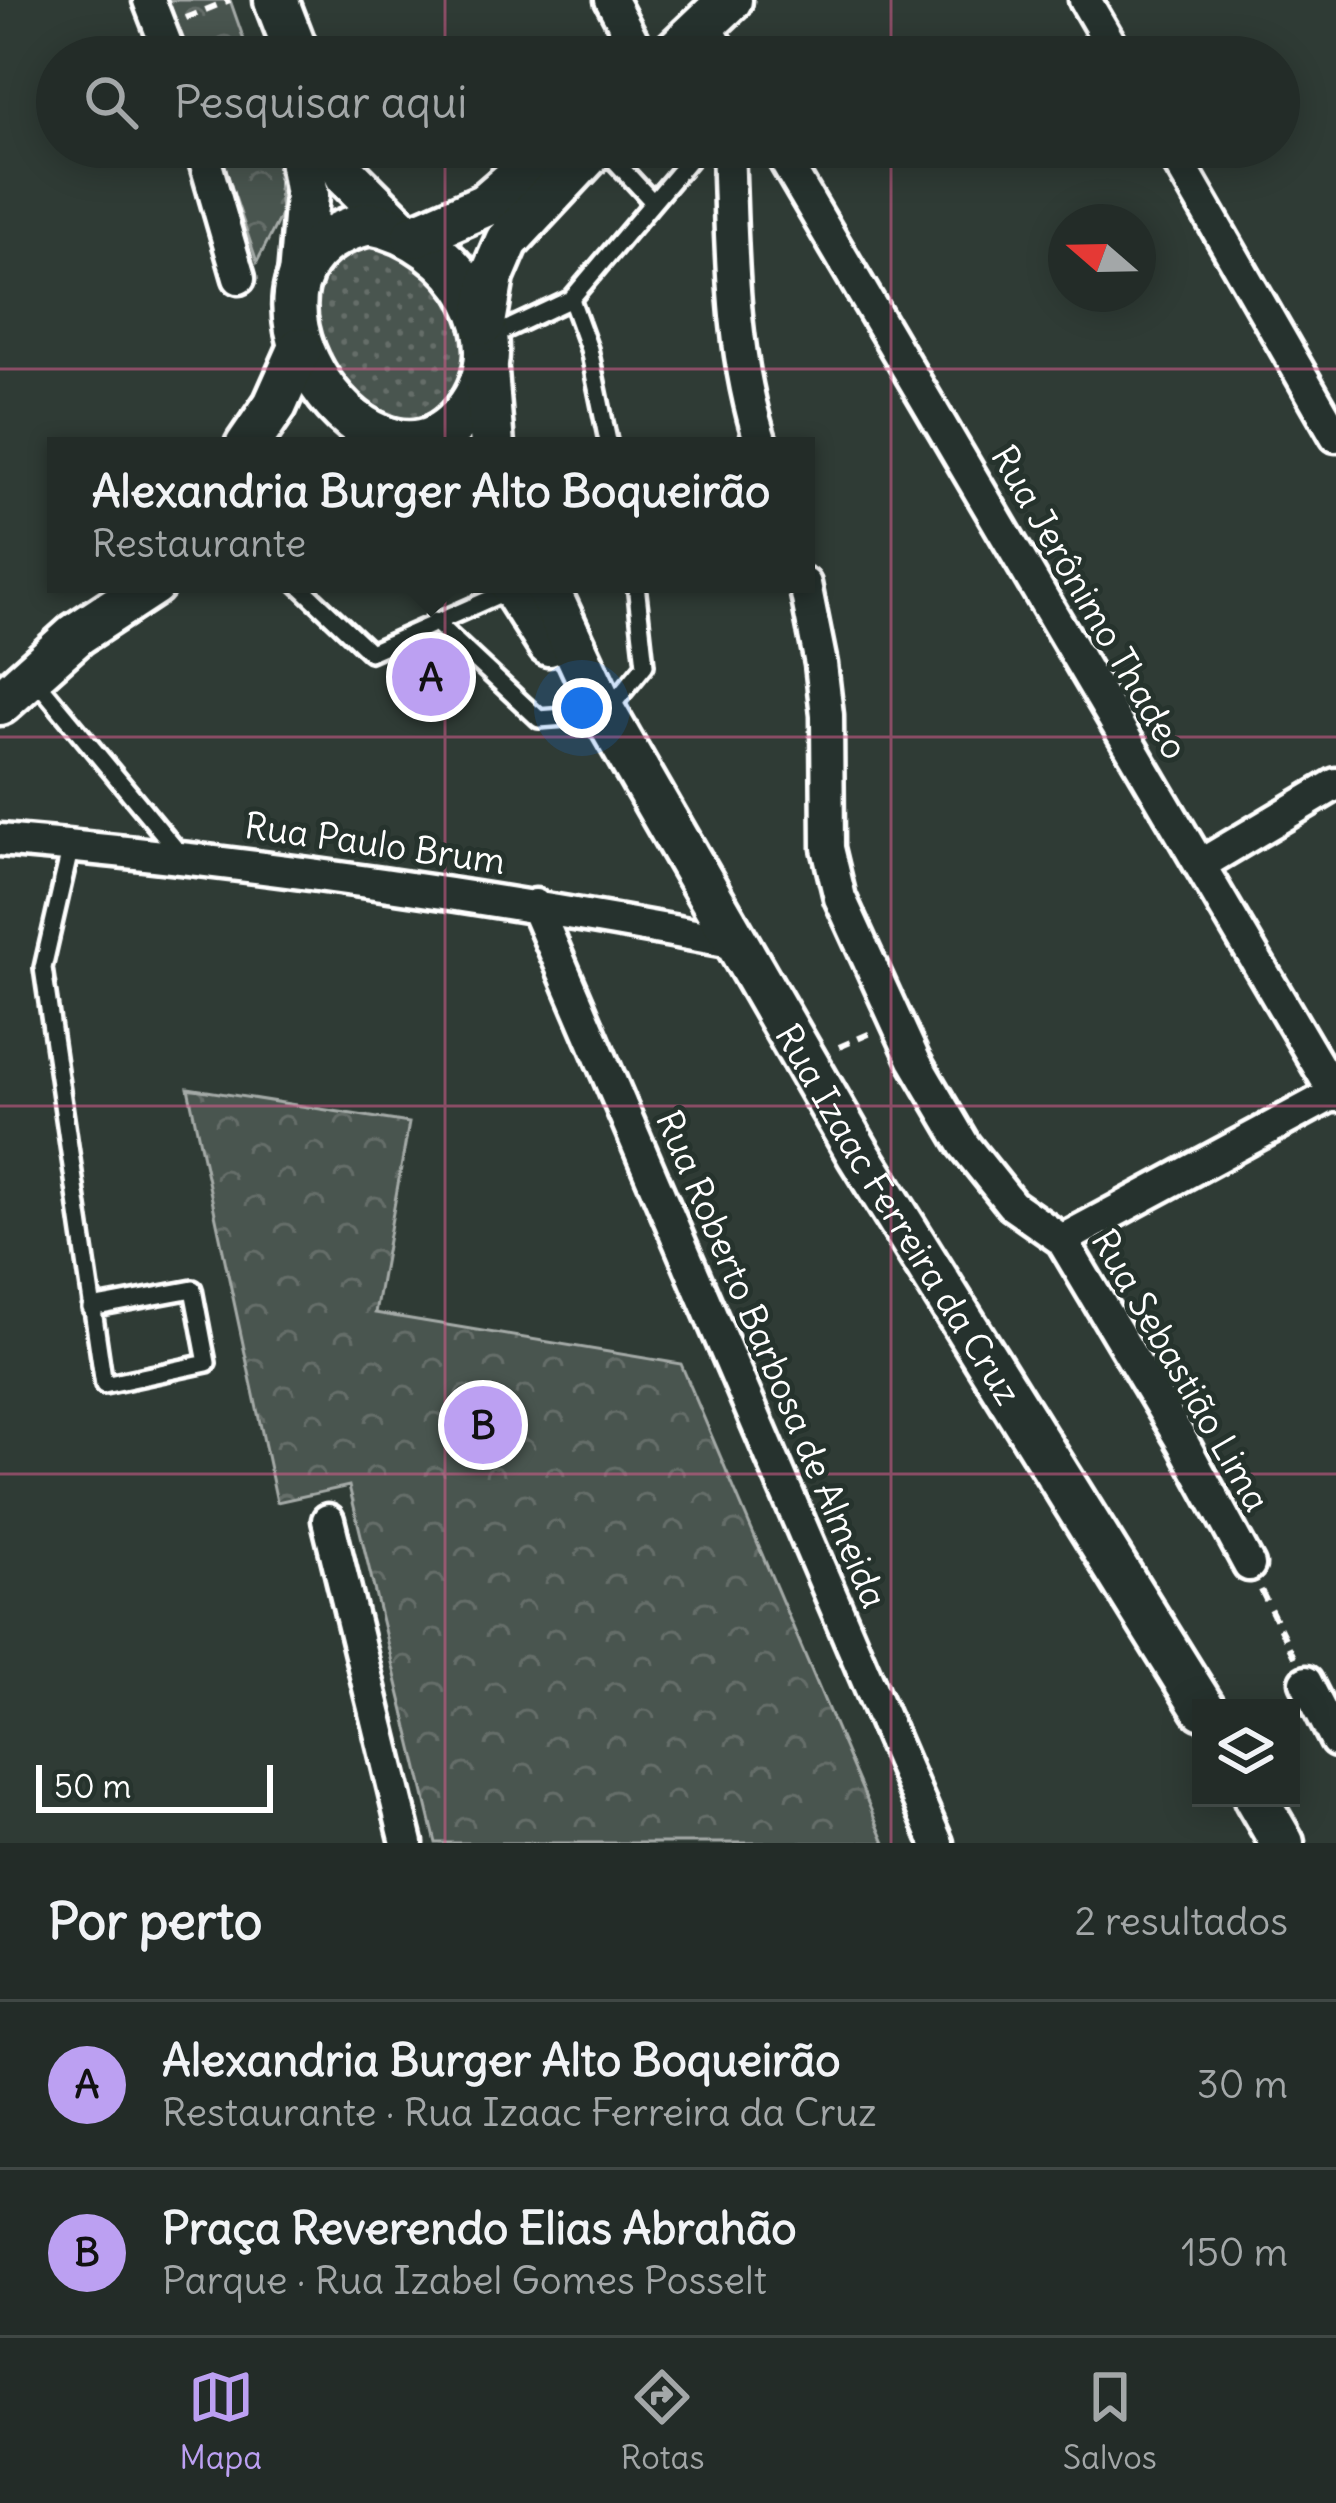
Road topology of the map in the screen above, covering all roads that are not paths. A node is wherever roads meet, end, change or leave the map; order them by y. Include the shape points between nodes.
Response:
1 (249, 0) edge
2 (276, 0) edge
3 (611, 0) edge
4 (1085, 0) edge
5 (262, 36) edge
6 (290, 36) edge
7 (629, 36) edge
8 (1106, 36) edge
9 (207, 168) edge
10 (302, 168) edge
11 (343, 168) edge
12 (528, 168) edge
13 (578, 168) edge
14 (619, 168) edge
15 (681, 168) edge
16 (729, 168) edge
17 (789, 168) edge
18 (1182, 168) edge
19 (652, 201) junction
20 (406, 232) junction
21 (239, 278) dead end
22 (300, 278) junction
23 (571, 299) junction
24 (486, 344) junction
25 (299, 349) junction
26 (1336, 436) edge
27 (253, 437) edge
28 (388, 437) edge
29 (435, 437) edge
30 (491, 437) edge
31 (606, 437) edge
32 (759, 437) edge
33 (108, 593) edge
34 (139, 593) edge
35 (308, 593) edge
36 (505, 593) edge
37 (525, 593) edge
38 (637, 593) edge
39 (807, 593) edge
40 (434, 621) junction
41 (77, 634) junction
42 (32, 675) junction
43 (0, 704) edge
44 (605, 714) junction
45 (1336, 784) edge
46 (0, 840) edge
47 (71, 846) junction
48 (182, 857) junction
49 (1200, 865) junction
50 (535, 905) junction
51 (737, 943) junction
52 (1335, 1094) edge
53 (1062, 1240) junction
54 (91, 1308) junction
55 (328, 1520) dead end
56 (1249, 1565) road end
57 (1306, 1682) road end
58 (1197, 1699) edge
59 (1336, 1741) edge
60 (1261, 1807) edge
61 (406, 1843) edge
62 (937, 1843) edge
63 (1282, 1843) edge

1 - 5 main road
2 - 6 main road
3 - 7 street
4 - 8 street
9 - 21 street
10 - 22 main road
11 - 20 main road
12 - 20 main road via 485,205
13 - 24 main road via 507,242 492,276
14 - 19 lane
15 - 19 lane
16 - 32 street via 738,350
17 - 49 street, Rua Jerônimo Thadeo
18 - 26 street
19 - 23 lane
20 - 22 main road via 370,223 339,230
20 - 24 main road via 461,278
22 - 25 main road
23 - 24 lane
23 - 31 lane
24 - 29 main road via 470,407
24 - 30 main road
25 - 27 main road
25 - 28 main road via 344,413
33 - 41 main road
34 - 41 main road
35 - 40 lane via 370,652
36 - 40 lane
37 - 44 main road, Rua Izaac Ferreira da Cruz via 536,628
38 - 44 lane via 645,665
39 - 53 street, Rua Sebastião Lima via 827,715 831,870 937,1102 991,1180
40 - 44 lane via 539,719
41 - 42 main road
42 - 43 main road
42 - 48 lane
44 - 51 main road, Rua Izaac Ferreira da Cruz
45 - 49 street
46 - 47 street, Rua Paulo Brum
47 - 48 street, Rua Paulo Brum
47 - 54 lane via 43,968
48 - 50 street, Rua Paulo Brum
49 - 52 street, Rua Jerônimo Thadeo
50 - 51 street, Rua Paulo Brum
50 - 62 street, Rua Roberto Barbosa de Almeida
51 - 58 main road, Rua Izaac Ferreira da Cruz
52 - 53 street
53 - 56 street, Rua Sebastião Lima
54 - 54 lane via 104,1384 207,1363 193,1289
55 - 61 street
57 - 59 street
60 - 63 main road

